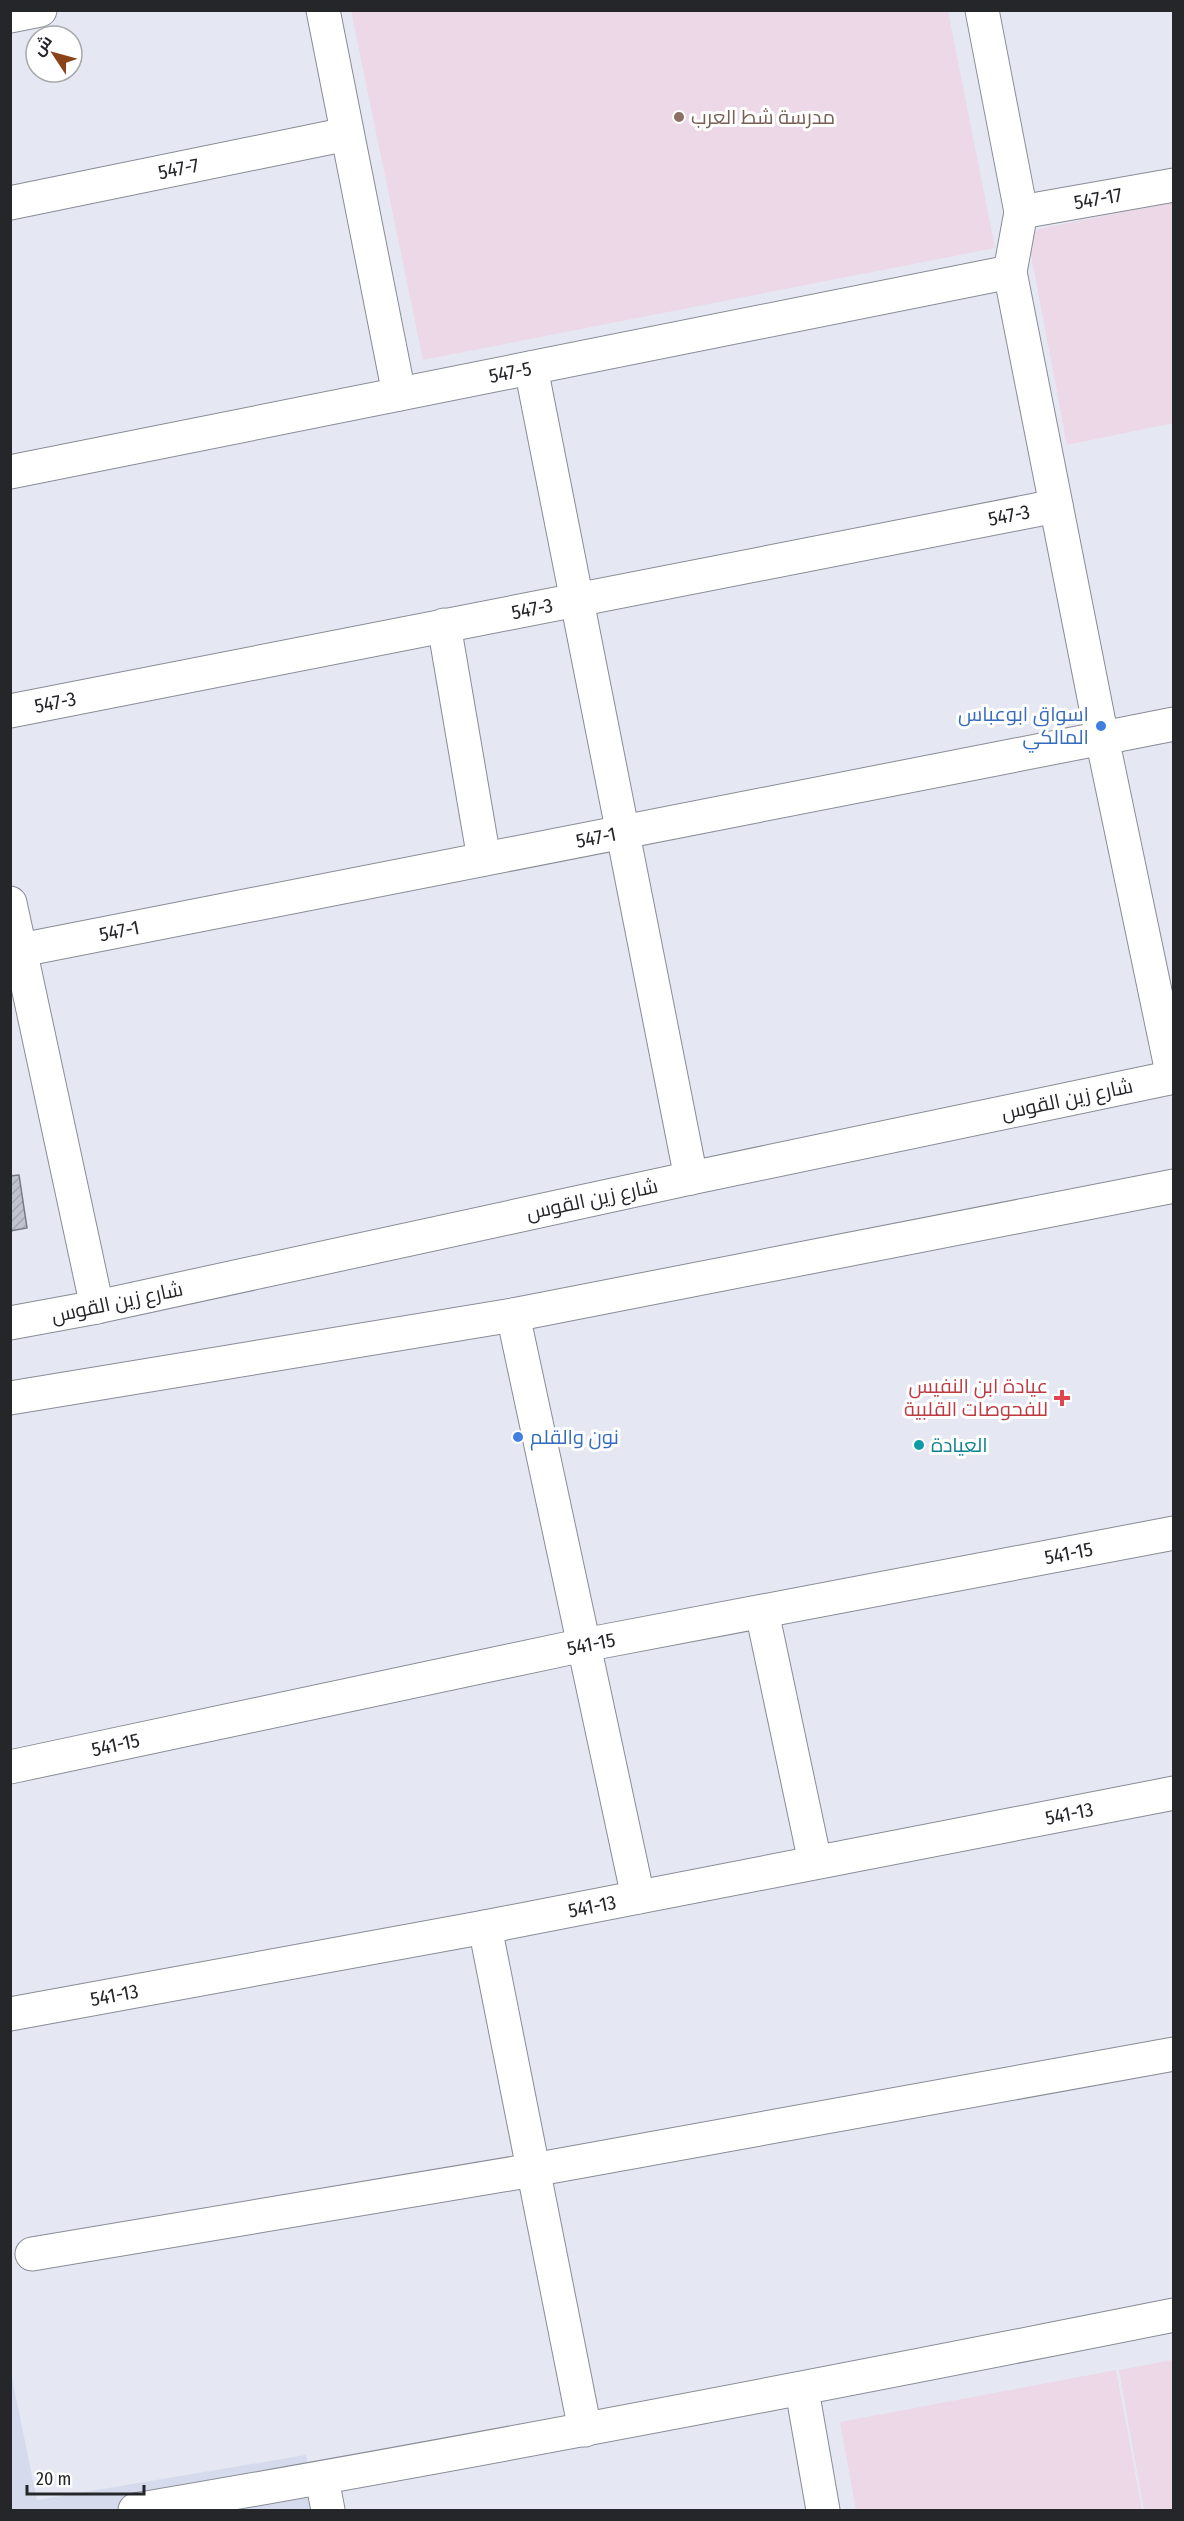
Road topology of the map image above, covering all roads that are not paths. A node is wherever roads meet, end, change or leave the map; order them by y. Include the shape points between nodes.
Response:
1 (40, 10) edge
2 (323, 10) edge
3 (982, 10) edge
4 (10, 16) edge
5 (347, 134) junction
6 (1173, 185) edge
7 (10, 203) edge
8 (1022, 212) junction
9 (1010, 272) junction
10 (531, 368) junction
11 (399, 394) junction
12 (10, 472) edge
13 (1056, 506) junction
14 (577, 600) junction
15 (444, 626) junction
16 (10, 711) edge
17 (1173, 724) edge
18 (1102, 738) junction
19 (622, 832) junction
20 (484, 859) junction
21 (10, 903) edge
22 (21, 950) junction
23 (1173, 1077) edge
24 (691, 1178) junction
25 (1173, 1186) edge
26 (97, 1307) junction
27 (513, 1315) junction
28 (10, 1323) edge
29 (10, 1398) edge
30 (1173, 1533) edge
31 (762, 1612) junction
32 (584, 1645) junction
33 (10, 1767) edge
34 (1173, 1793) edge
35 (815, 1862) junction
36 (638, 1897) junction
37 (485, 1927) junction
38 (10, 2014) edge
39 (1173, 2054) edge
40 (533, 2170) junction
41 (32, 2254) dead end
42 (1173, 2314) edge
43 (802, 2390) junction
44 (585, 2430) junction
45 (322, 2479) junction
46 (135, 2511) edge
47 (328, 2511) edge
48 (823, 2511) edge

1 - 4 street
2 - 5 street
3 - 8 street
5 - 7 street, 547-7
5 - 11 street
6 - 8 street, 547-17
8 - 9 street
9 - 10 street, 547-5
9 - 13 street
10 - 11 street, 547-5
10 - 14 street
11 - 12 street, 547-5
13 - 14 street, 547-3
13 - 18 street
14 - 15 street, 547-3
14 - 19 street
15 - 16 street, 547-3
15 - 20 street
17 - 18 street, 547-1
18 - 19 street, 547-1
18 - 23 street
19 - 20 street, 547-1
19 - 24 street
20 - 22 street, 547-1
21 - 22 street
22 - 26 street
23 - 24 street, شارع زين القوس
24 - 26 street, شارع زين القوس
25 - 27 street
26 - 28 street, شارع زين القوس
27 - 29 street
27 - 32 street
30 - 31 street, 541-15
31 - 32 street, 541-15
31 - 35 street
32 - 33 street, 541-15
32 - 36 street
34 - 35 street, 541-13
35 - 36 street, 541-13
36 - 37 street, 541-13
37 - 38 street, 541-13
37 - 40 street
39 - 40 street
40 - 41 street
40 - 44 street
42 - 43 street
43 - 44 street
43 - 48 street
44 - 45 street
45 - 46 street
45 - 47 street

